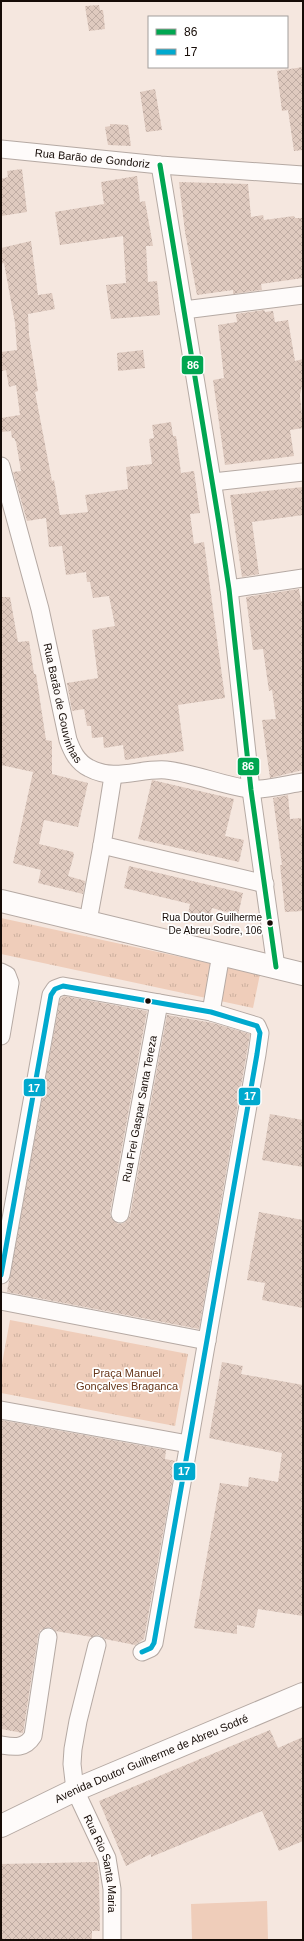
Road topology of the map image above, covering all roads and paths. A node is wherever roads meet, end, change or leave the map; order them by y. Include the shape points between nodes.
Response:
1 (1, 150) edge
2 (160, 165) junction
3 (303, 175) edge
4 (303, 295) edge
5 (184, 310) junction
6 (1, 466) edge
7 (303, 472) edge
8 (214, 482) junction
9 (303, 578) edge
10 (229, 588) junction
11 (113, 776) junction
12 (303, 782) edge
13 (251, 790) junction
14 (102, 845) junction
15 (265, 884) junction
16 (1, 901) edge
17 (88, 921) junction
18 (220, 954) junction
19 (276, 967) junction
20 (1, 972) edge
21 (303, 974) edge
22 (159, 1003) junction
23 (210, 1012) junction
24 (1, 1036) edge
25 (120, 1214) dead end
26 (1, 1275) edge
27 (1, 1301) edge
28 (207, 1341) junction
29 (1, 1410) edge
30 (188, 1444) junction
31 (48, 1637) dead end
32 (98, 1645) dead end
33 (142, 1652) dead end
34 (303, 1694) edge
35 (1, 1744) edge
36 (75, 1790) junction
37 (1, 1826) edge
38 (112, 1940) edge

1 - 2 street, Rua Barão de Gondoriz
2 - 3 street, Rua Barão de Gondoriz
2 - 5 street
4 - 5 street
5 - 8 street
6 - 11 street, Rua Barão de Gouvinhas via 40,610 68,740 78,760 89,768
7 - 8 street
8 - 10 street
9 - 10 street
10 - 13 street
11 - 13 street via 165,770
11 - 14 street
12 - 13 street
13 - 15 street
14 - 15 street
14 - 17 street
15 - 19 street
16 - 17 street
17 - 18 street
18 - 19 street
18 - 23 street
19 - 21 street
20 - 24 street via 7,975 10,983
22 - 23 street
22 - 25 street, Rua Frei Gaspar Santa Tereza
22 - 26 street via 63,986 51,994
23 - 28 street via 254,1024 260,1033
27 - 28 street
28 - 30 street
29 - 30 street
30 - 33 street via 154,1643 151,1648
31 - 35 street via 33,1736 23,1745 14,1747
32 - 36 street via 73,1749
34 - 36 street, Avenida Doutor Guilherme de Abreu Sodré
36 - 37 street, Avenida Doutor Guilherme de Abreu Sodré
36 - 38 street, Rua Rio Santa Maria via 107,1858 112,1889

